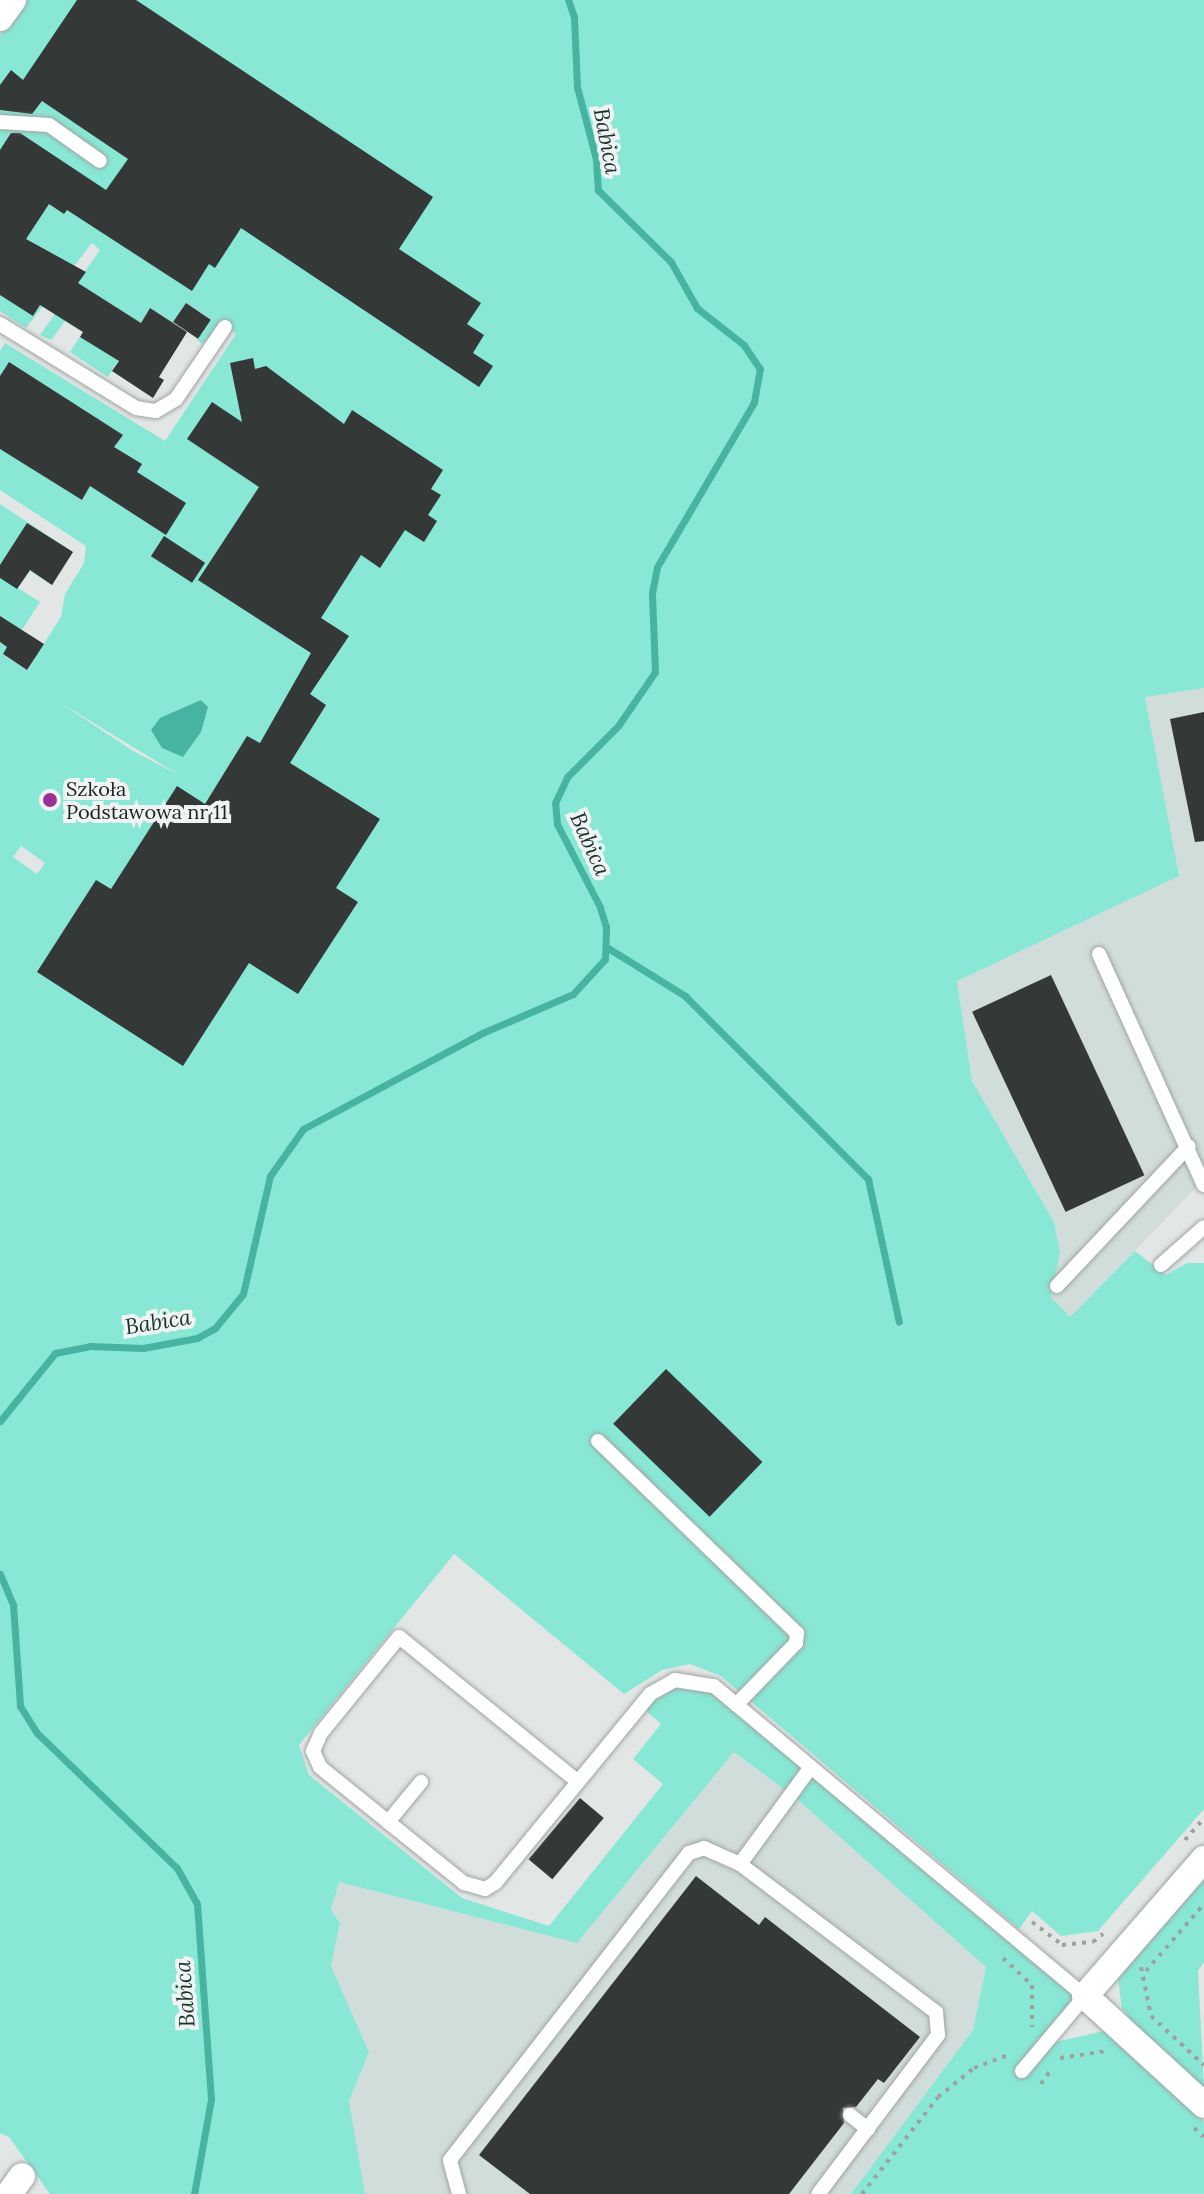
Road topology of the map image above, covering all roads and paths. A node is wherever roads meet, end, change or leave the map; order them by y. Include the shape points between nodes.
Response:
1 (13, 0) edge
2 (0, 18) edge
3 (0, 122) edge
4 (100, 161) dead end
5 (225, 327) dead end
6 (2, 329) edge
7 (1099, 954) dead end
8 (1189, 1146) junction
9 (1204, 1185) edge
10 (1203, 1232) edge
11 (1161, 1265) dead end
12 (1057, 1286) dead end
13 (598, 1441) dead end
14 (736, 1705) junction
15 (811, 1767) junction
16 (577, 1781) junction
17 (421, 1782) dead end
18 (1204, 1818) edge
19 (388, 1822) junction
20 (1184, 1841) dead end
21 (1204, 1859) edge
22 (740, 1864) junction
23 (1204, 1904) edge
24 (1032, 1922) dead end
25 (1113, 1923) dead end
26 (1003, 1958) dead end
27 (1085, 1996) junction
28 (1030, 2031) dead end
29 (1015, 2048) dead end
30 (1115, 2056) dead end
31 (1204, 2065) edge
32 (1022, 2071) dead end
33 (1041, 2084) dead end
34 (850, 2115) dead end
35 (1198, 2115) edge
36 (868, 2129) junction
37 (1204, 2137) edge
38 (459, 2194) edge
39 (818, 2194) edge
40 (862, 2194) edge

1 - 2 street
3 - 4 lane via 49,125
5 - 6 lane via 176,399 156,411 136,408
7 - 8 lane
8 - 9 lane
8 - 12 lane
10 - 11 lane
13 - 14 lane via 797,1633 796,1643
14 - 15 lane
14 - 16 lane via 700,1680 661,1686
15 - 22 lane
15 - 27 lane
16 - 19 lane via 485,1889 464,1883
16 - 19 lane via 399,1637 321,1733 313,1751 320,1767
17 - 19 lane
18 - 20 path
21 - 27 street
22 - 36 lane via 936,2012 938,2035
22 - 38 lane via 704,1848 689,1853 450,2160
23 - 31 path via 1146,1971 1151,2016
24 - 25 path via 1062,1945 1093,1942
26 - 28 path via 1032,1985
27 - 32 lane
27 - 35 street
29 - 40 path via 974,2068 938,2097
30 - 33 path via 1107,2051 1059,2058
34 - 36 lane
35 - 37 path
36 - 39 lane

